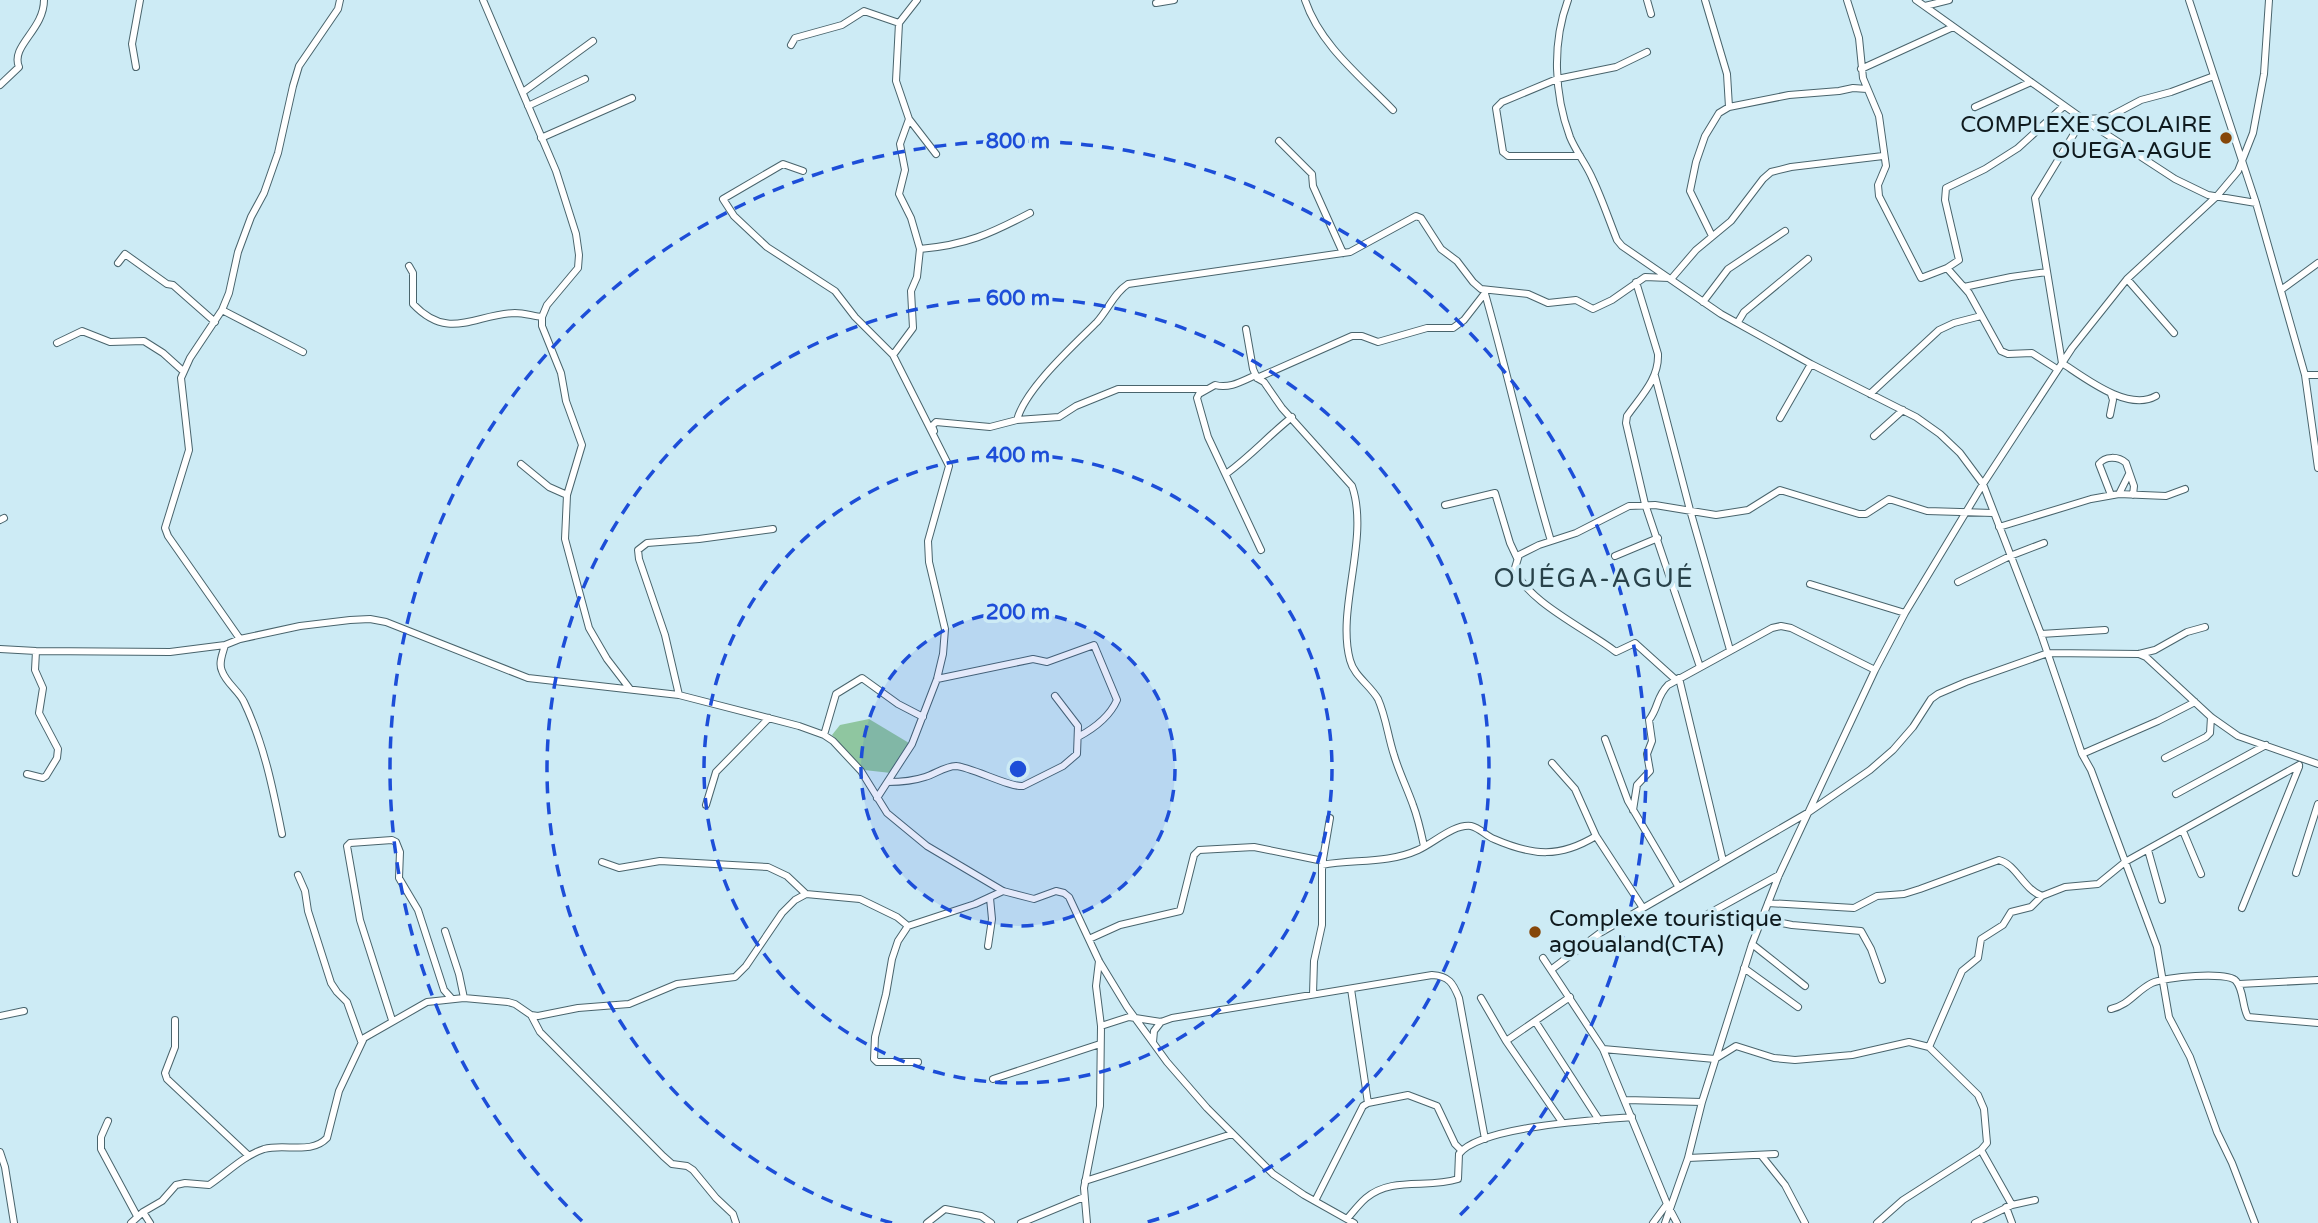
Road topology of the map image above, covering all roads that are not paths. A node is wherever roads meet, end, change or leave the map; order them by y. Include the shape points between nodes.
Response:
1 (44, 0) edge
2 (140, 0) edge
3 (340, 0) edge
4 (483, 0) edge
5 (917, 0) edge
6 (1174, 0) edge
7 (1305, 0) edge
8 (1568, 0) edge
9 (1647, 0) edge
10 (1705, 0) edge
11 (1847, 0) edge
12 (1916, 0) edge
13 (1949, 0) edge
14 (2189, 0) edge
15 (2269, 0) edge
16 (1156, 3) dead end
17 (1924, 6) junction
18 (1651, 14) dead end
19 (899, 23) junction
20 (1952, 27) junction
21 (593, 41) dead end
22 (791, 45) dead end
23 (1647, 52) dead end
24 (136, 67) dead end
25 (1861, 69) junction
26 (2214, 76) junction
27 (585, 79) dead end
28 (1558, 79) junction
29 (2031, 82) junction
30 (0, 85) edge
31 (1867, 89) junction
32 (523, 92) junction
33 (632, 98) dead end
34 (528, 106) junction
35 (2064, 106) junction
36 (1729, 107) junction
37 (1975, 107) dead end
38 (1393, 110) dead end
39 (909, 119) junction
40 (2083, 119) junction
41 (541, 138) junction
42 (1279, 141) dead end
43 (936, 154) dead end
44 (1580, 156) junction
45 (1883, 156) junction
46 (2242, 163) junction
47 (803, 171) dead end
48 (2217, 196) junction
49 (2256, 203) junction
50 (1030, 213) dead end
51 (1786, 231) dead end
52 (1712, 236) junction
53 (920, 249) junction
54 (1343, 253) junction
55 (1808, 260) dead end
56 (118, 263) dead end
57 (2318, 263) edge
58 (409, 266) dead end
59 (1947, 268) junction
60 (2047, 272) junction
61 (1672, 278) junction
62 (2127, 279) junction
63 (1636, 282) junction
64 (1964, 287) junction
65 (2281, 290) junction
66 (1485, 292) junction
67 (1703, 302) junction
68 (222, 310) junction
69 (1981, 316) junction
70 (542, 317) junction
71 (215, 322) junction
72 (1738, 322) junction
73 (1246, 329) dead end
74 (2174, 333) dead end
75 (57, 343) dead end
76 (303, 352) dead end
77 (893, 355) junction
78 (1811, 364) junction
79 (2060, 366) junction
80 (183, 371) junction
81 (2305, 375) junction
82 (2318, 375) edge
83 (1257, 376) junction
84 (1655, 376) junction
85 (1207, 389) junction
86 (1870, 394) junction
87 (2111, 394) junction
88 (2156, 396) dead end
89 (1903, 410) junction
90 (2110, 415) dead end
91 (1292, 417) junction
92 (1780, 418) dead end
93 (1017, 420) junction
94 (934, 433) junction
95 (1874, 436) dead end
96 (521, 464) dead end
97 (2318, 468) edge
98 (1226, 474) junction
99 (2129, 474) junction
100 (1983, 484) junction
101 (2185, 489) dead end
102 (567, 495) junction
103 (2115, 495) junction
104 (2133, 495) junction
105 (1645, 504) junction
106 (1446, 505) dead end
107 (1690, 510) junction
108 (1965, 513) junction
109 (1993, 513) junction
110 (1999, 527) junction
111 (773, 529) dead end
112 (1658, 538) junction
113 (1551, 541) junction
114 (2045, 543) dead end
115 (1261, 550) dead end
116 (2011, 555) junction
117 (1615, 556) dead end
118 (1517, 558) junction
119 (1958, 582) dead end
120 (1811, 584) dead end
121 (1905, 613) junction
122 (2205, 627) dead end
123 (2105, 630) dead end
124 (2041, 634) junction
125 (240, 639) junction
126 (225, 645) junction
127 (0, 649) edge
128 (1730, 650) junction
129 (36, 651) junction
130 (2048, 653) junction
131 (2139, 654) junction
132 (1700, 667) junction
133 (1875, 670) junction
134 (937, 679) junction
135 (1677, 679) junction
136 (631, 689) junction
137 (680, 695) junction
138 (1055, 696) dead end
139 (2195, 702) junction
140 (923, 717) junction
141 (2211, 717) junction
142 (769, 718) junction
143 (824, 735) junction
144 (1078, 737) junction
145 (1605, 739) dead end
146 (2266, 745) junction
147 (2082, 754) junction
148 (2165, 758) dead end
149 (2300, 762) junction
150 (1552, 763) dead end
151 (2318, 764) edge
152 (27, 774) dead end
153 (888, 782) junction
154 (2175, 794) dead end
155 (877, 798) junction
156 (2318, 804) edge
157 (706, 805) dead end
158 (1633, 810) junction
159 (1809, 812) junction
160 (1329, 818) dead end
161 (2183, 831) junction
162 (282, 834) dead end
163 (1596, 836) junction
164 (1424, 846) junction
165 (2148, 850) junction
166 (1723, 861) junction
167 (603, 862) dead end
168 (2125, 862) junction
169 (1322, 863) junction
170 (2296, 873) dead end
171 (2201, 874) dead end
172 (298, 875) dead end
173 (1779, 875) junction
174 (1678, 886) junction
175 (1003, 891) junction
176 (806, 894) junction
177 (2042, 895) junction
178 (990, 898) junction
179 (2162, 900) dead end
180 (1768, 903) junction
181 (1643, 908) junction
182 (2242, 908) dead end
183 (1764, 913) junction
184 (1699, 919) dead end
185 (908, 926) junction
186 (445, 931) dead end
187 (1088, 939) junction
188 (1752, 944) junction
189 (988, 946) dead end
190 (1544, 958) dead end
191 (1099, 961) junction
192 (1744, 968) junction
193 (1552, 969) junction
194 (2163, 979) junction
195 (1882, 980) dead end
196 (2318, 980) edge
197 (2239, 984) junction
198 (1805, 986) dead end
199 (1351, 989) junction
200 (1313, 994) junction
201 (1570, 997) junction
202 (1481, 998) dead end
203 (452, 999) junction
204 (464, 999) junction
205 (1798, 1007) dead end
206 (2111, 1009) dead end
207 (24, 1011) dead end
208 (531, 1015) junction
209 (0, 1016) edge
210 (1134, 1017) junction
211 (175, 1020) dead end
212 (392, 1020) junction
213 (1161, 1021) junction
214 (1535, 1021) junction
215 (2318, 1023) edge
216 (1101, 1026) junction
217 (361, 1041) junction
218 (1506, 1041) junction
219 (1153, 1043) junction
220 (1100, 1044) junction
221 (1929, 1047) junction
222 (1603, 1049) junction
223 (1715, 1059) junction
224 (918, 1062) dead end
225 (993, 1079) dead end
226 (1626, 1100) junction
227 (1702, 1102) junction
228 (1368, 1103) junction
229 (1632, 1117) junction
230 (1599, 1120) junction
231 (108, 1121) dead end
232 (1562, 1122) junction
233 (1232, 1134) junction
234 (1485, 1139) junction
235 (1461, 1150) junction
236 (1981, 1150) junction
237 (0, 1152) edge
238 (1774, 1154) dead end
239 (1761, 1155) junction
240 (249, 1156) junction
241 (1688, 1158) junction
242 (1085, 1181) junction
243 (1084, 1197) junction
244 (2035, 1200) dead end
245 (1315, 1201) junction
246 (2009, 1206) junction
247 (1668, 1207) junction
248 (140, 1214) junction
249 (1347, 1219) junction
250 (1985, 1221) edge
251 (14, 1223) edge
252 (131, 1223) edge
253 (150, 1223) edge
254 (736, 1223) edge
255 (927, 1223) edge
256 (991, 1223) edge
257 (1020, 1223) edge
258 (1087, 1223) edge
259 (1354, 1223) edge
260 (1653, 1223) edge
261 (1665, 1223) edge
262 (1677, 1223) edge
263 (1805, 1223) edge
264 (1877, 1223) edge
265 (1975, 1223) edge
266 (2012, 1223) edge
267 (2255, 1223) edge

1 - 30 street via 40,19 18,49 15,60 19,67
2 - 24 street via 132,44
3 - 68 street via 299,66 278,153 238,252
4 - 32 street
5 - 19 street
6 - 16 street
7 - 38 street via 1324,39
8 - 28 street via 1557,50
9 - 18 street
10 - 36 street via 1727,74
11 - 25 street via 1859,38
12 - 17 street
13 - 17 street
14 - 26 street
15 - 46 street via 2264,74
17 - 20 street
19 - 22 street via 864,11 842,25 795,38
19 - 39 street via 896,81
20 - 25 street
20 - 29 street
21 - 32 street
23 - 28 street via 1616,67
25 - 31 street
26 - 40 street via 2141,100 2107,118
26 - 46 street
27 - 34 street
28 - 44 street via 1568,130
28 - 44 street via 1497,105 1503,152 1514,157
29 - 35 street
29 - 37 street
31 - 36 street via 1788,95
31 - 45 street via 1878,110
32 - 34 street
33 - 41 street
34 - 41 street
35 - 40 street
35 - 59 street via 2018,148 1946,188 1960,257
36 - 52 street via 1719,113 1705,136 1690,191
39 - 43 street
39 - 53 street via 900,144 905,170 899,194
40 - 48 street via 2187,186
40 - 60 street via 2035,198
41 - 70 street via 565,198 579,255 578,268
42 - 54 street via 1312,174
44 - 61 street via 1617,240
45 - 52 street via 1775,170
45 - 59 street via 1886,166 1878,185 1880,196 1919,276
46 - 48 street
46 - 49 street
47 - 77 street via 783,164 723,199 767,247 835,291
48 - 49 street
48 - 62 street
49 - 65 street
50 - 53 street via 988,236
51 - 67 street via 1728,269
52 - 61 street
53 - 77 street via 911,291 913,328
54 - 66 street via 1417,216 1441,249
54 - 93 street via 1128,284 1025,400
55 - 72 street via 1744,312
56 - 71 street via 125,254 173,285
57 - 65 street
58 - 70 street via 413,304 426,317 461,325 514,313
59 - 64 street
60 - 64 street
60 - 79 street
61 - 63 street via 1649,276
61 - 67 street
62 - 74 street
62 - 79 street
63 - 66 street via 1592,309 1576,300 1548,303 1522,293
63 - 84 street via 1658,354
64 - 69 street
65 - 81 street
66 - 83 street via 1457,326 1427,328 1378,342 1352,335
66 - 113 street
67 - 72 street
68 - 71 street
68 - 76 street
69 - 79 street via 2001,351 2032,353
69 - 86 street via 1939,330
70 - 102 street via 582,445
71 - 80 street
72 - 78 street
73 - 83 street
75 - 80 street via 82,331 110,342 144,341
77 - 94 street
78 - 86 street
78 - 92 street
79 - 87 street
79 - 100 street
80 - 125 street via 180,387 189,450 165,527
81 - 82 street
81 - 97 street
83 - 85 street
83 - 91 street
84 - 105 street via 1626,423
84 - 107 street
85 - 93 street via 1118,389 1059,417
85 - 98 street via 1197,398 1208,437
86 - 89 street
87 - 88 street via 2142,400
87 - 90 street
89 - 95 street
89 - 100 street via 1952,445
91 - 98 street
91 - 164 street via 1352,486 1355,558 1348,615 1350,662 1377,698
93 - 94 street via 990,427 936,422
94 - 134 street via 949,466 928,541 945,629
96 - 102 street
98 - 115 street
99 - 103 street
99 - 103 street via 2123,460 2101,462 2099,467
99 - 104 street
100 - 108 street
100 - 109 street
101 - 104 street via 2166,496
102 - 136 street via 565,539 589,628
103 - 104 street
103 - 110 street
105 - 107 street
105 - 112 street
105 - 113 street via 1623,507
106 - 118 street via 1494,493
107 - 108 street via 1709,515 1743,512 1782,490 1859,514 1889,499 1919,510
107 - 128 street
108 - 109 street
108 - 121 street
109 - 110 street
110 - 116 street
111 - 137 street via 648,543 638,550
112 - 117 street
112 - 132 street
113 - 118 street
114 - 116 street
116 - 119 street
116 - 124 street
118 - 135 street via 1519,580 1555,612 1616,652 1635,643
120 - 121 street
121 - 133 street
122 - 131 street
123 - 124 street
124 - 130 street
125 - 126 street
125 - 136 street via 300,626 370,619 406,628 528,678
126 - 129 street via 170,652
126 - 162 street via 222,671 243,699 260,743
127 - 129 street
128 - 132 street
128 - 133 street via 1781,626
129 - 152 street via 35,670 43,688 39,713 58,754 43,778
130 - 131 street
130 - 147 street
130 - 159 street via 1931,699 1893,750
131 - 139 street
132 - 135 street
133 - 159 street
134 - 140 street
134 - 144 street via 1033,659 1047,662 1094,645 1117,700 1096,726
135 - 158 street via 1659,694 1649,720 1650,771 1637,785
135 - 166 street
136 - 137 street
137 - 142 street
138 - 144 street via 1078,726
139 - 141 street
139 - 147 street
140 - 143 street via 862,678 836,694
140 - 153 street
141 - 146 street via 2238,736
141 - 148 street via 2206,737
142 - 143 street
142 - 157 street via 716,772
143 - 155 street via 849,757
144 - 153 street via 1074,758 1020,788 957,766 926,777
145 - 158 street
146 - 149 street
146 - 154 street
147 - 168 street
149 - 151 street
149 - 161 street
149 - 182 street
150 - 163 street via 1575,789
153 - 155 street
155 - 175 street via 916,839
156 - 170 street
158 - 174 street
159 - 166 street
159 - 173 street
160 - 169 street
161 - 165 street
161 - 171 street
163 - 164 street via 1576,848 1536,852 1520,850 1468,826
163 - 181 street
164 - 169 street via 1391,858
165 - 168 street
165 - 179 street
166 - 174 street
167 - 176 street via 620,868 657,861 768,867 787,876
168 - 177 street via 2098,884
168 - 194 street via 2157,947
169 - 187 street via 1254,847 1199,850 1180,911 1120,925
169 - 200 street via 1322,925
172 - 217 street via 331,983 349,1006
173 - 180 street
173 - 184 street
174 - 181 street
175 - 178 street
175 - 187 street via 1034,899 1056,891 1064,893
176 - 185 street via 860,899
176 - 208 street via 782,913 735,976 677,984 629,1004
177 - 180 street via 2000,860 1920,890 1877,896 1854,908
177 - 221 street via 2031,907 2011,912 2003,925 1980,939 1978,958 1962,971
178 - 185 street
178 - 189 street
180 - 183 street
181 - 193 street
183 - 188 street
183 - 195 street via 1792,925 1861,931
185 - 224 street via 892,959 874,1059
186 - 204 street
187 - 191 street
188 - 192 street
188 - 198 street
190 - 193 street
191 - 210 street
191 - 216 street via 1096,986
192 - 205 street
192 - 223 street
193 - 201 street
194 - 197 street via 2228,977
194 - 206 street
194 - 267 street via 2169,1017 2190,1058
196 - 197 street
197 - 215 street via 2251,1019
199 - 200 street
199 - 228 street
199 - 234 street via 1432,975 1445,976 1453,983
200 - 213 street
201 - 214 street
201 - 222 street
202 - 218 street
203 - 204 street
203 - 212 street via 427,1002
203 - 212 street via 444,990 418,910 399,878 396,842 350,843 360,920
204 - 208 street via 508,1002
207 - 209 street
208 - 254 street via 540,1032 663,1156 693,1170 733,1213
210 - 213 street
210 - 216 street
210 - 219 street
211 - 240 street via 175,1047 167,1079
212 - 217 street
213 - 219 street
214 - 218 street
214 - 230 street
216 - 220 street
217 - 240 street via 323,1143 276,1147
218 - 232 street
219 - 233 street
220 - 225 street
220 - 242 street via 1100,1106
221 - 223 street via 1909,1042 1852,1055 1795,1060 1736,1046
221 - 236 street via 1978,1095 1987,1139
222 - 223 street
222 - 226 street
223 - 227 street
226 - 227 street
226 - 229 street
227 - 241 street
228 - 235 street via 1408,1095 1437,1106
228 - 245 street
229 - 230 street
229 - 247 street
230 - 232 street
231 - 248 street via 101,1149
232 - 234 street
233 - 242 street
233 - 245 street via 1273,1174
234 - 235 street
235 - 249 street via 1458,1179 1378,1190
236 - 246 street
236 - 264 street via 1903,1200
237 - 251 street
238 - 239 street
239 - 241 street
239 - 263 street via 1785,1185
240 - 248 street via 209,1185 176,1185 162,1201
241 - 247 street
242 - 243 street
243 - 257 street
243 - 258 street
244 - 246 street
245 - 249 street
246 - 250 street
246 - 266 street
247 - 260 street
247 - 261 street
247 - 262 street
248 - 252 street
248 - 253 street
249 - 259 street
250 - 265 street
255 - 256 street via 945,1209 981,1216

